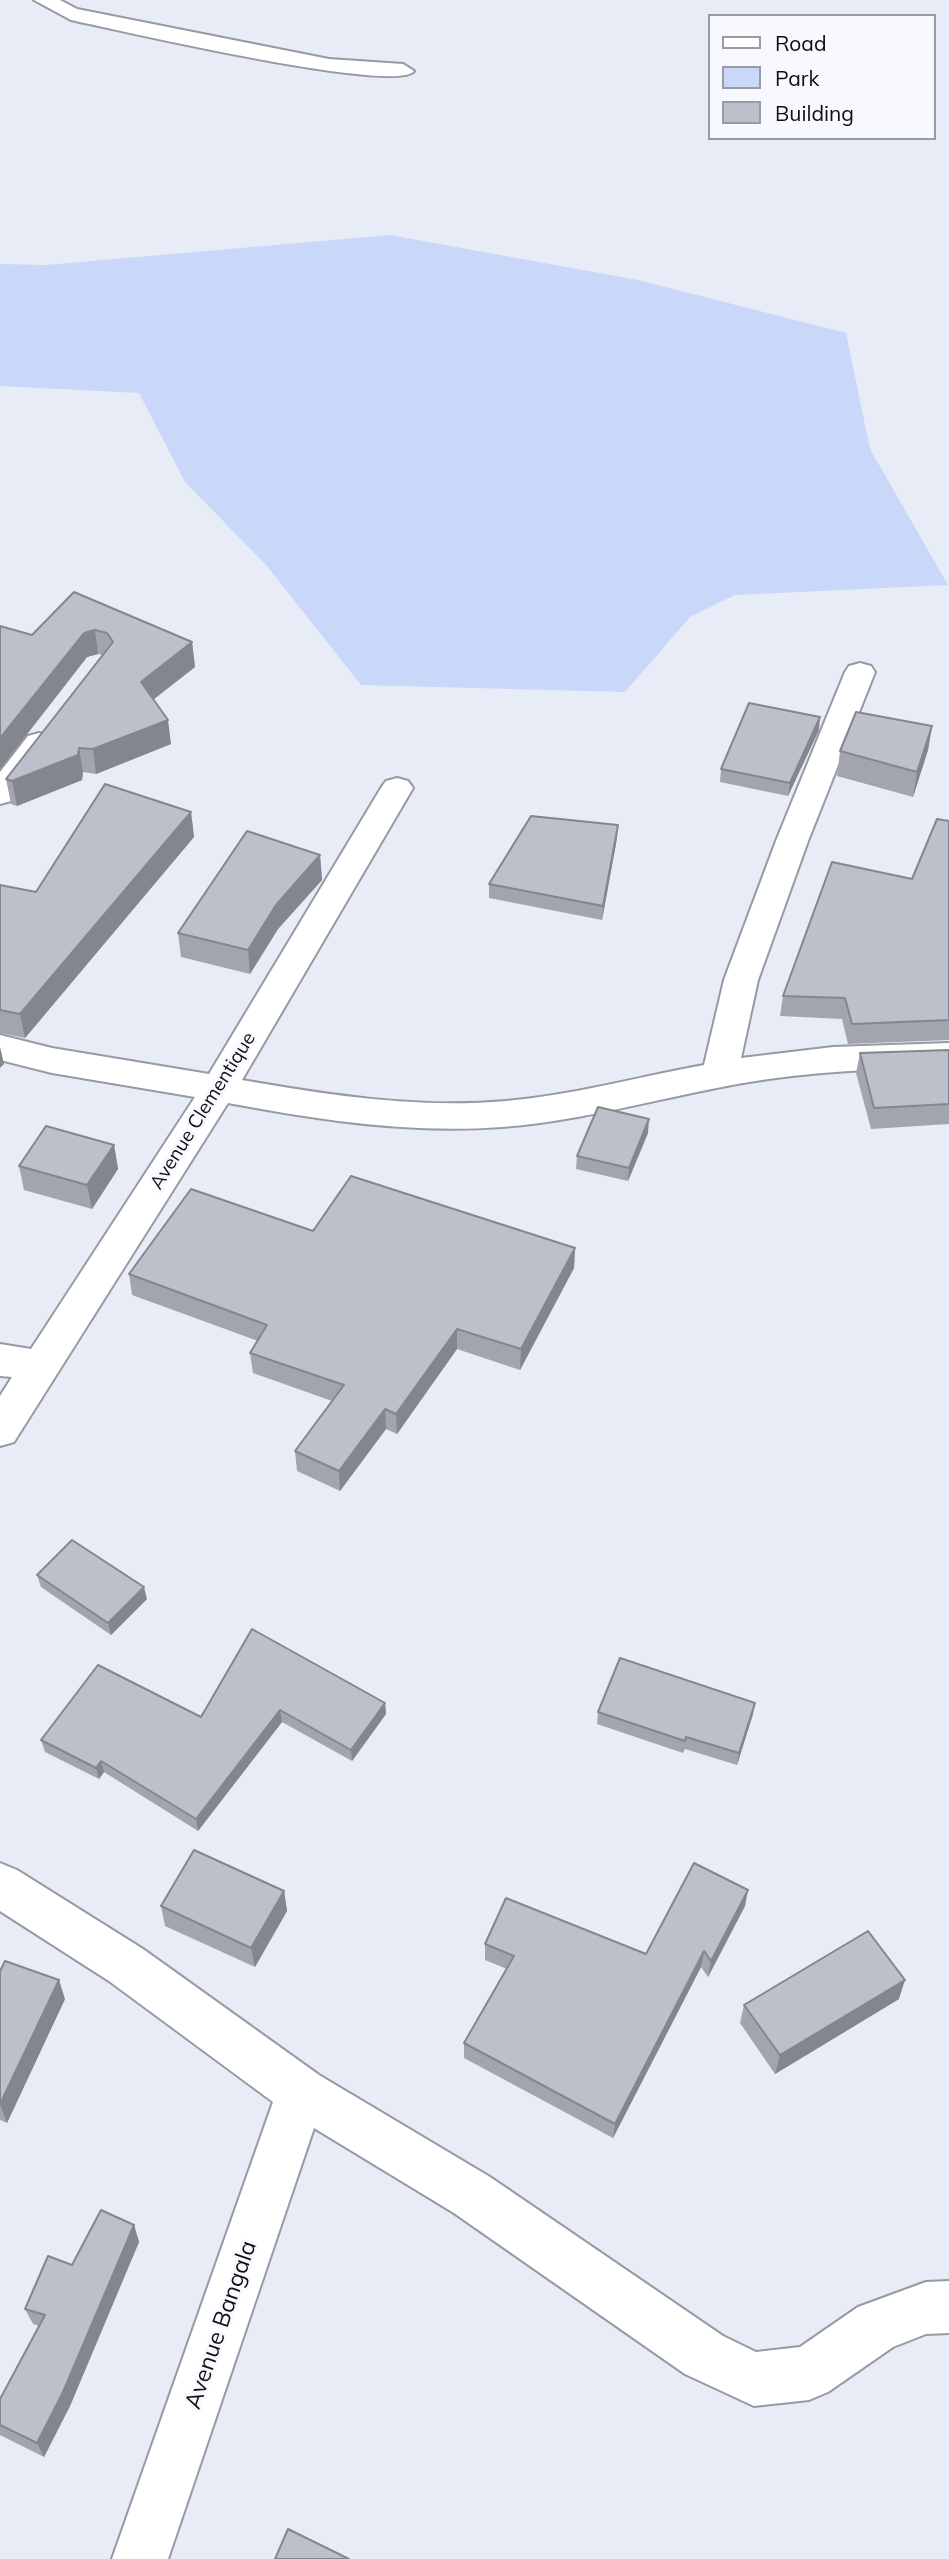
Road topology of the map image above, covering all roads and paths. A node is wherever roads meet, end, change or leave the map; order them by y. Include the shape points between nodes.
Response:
1 (44, 0) edge
2 (403, 71) dead end
3 (860, 672) dead end
4 (58, 719) edge
5 (397, 788) dead end
6 (0, 794) edge
7 (0, 1047) edge
8 (949, 1055) edge
9 (720, 1074) junction
10 (219, 1088) junction
11 (0, 1360) edge
12 (40, 1366) junction
13 (0, 1430) edge
14 (0, 1885) edge
15 (302, 2092) junction
16 (949, 2307) edge
17 (140, 2559) edge

1 - 2 street via 71,14 329,66
3 - 9 street via 741,980
4 - 6 street
5 - 10 street, Avenue Clementique
7 - 10 street
8 - 9 street via 878,1056
9 - 10 street via 527,1111 430,1116
10 - 12 street, Avenue Clementique
11 - 12 street
12 - 13 street, Avenue Clementique
14 - 15 street via 125,1965
15 - 16 street via 472,2195 704,2355 754,2379 808,2373 877,2326 926,2308
15 - 17 street, Avenue Bangala

